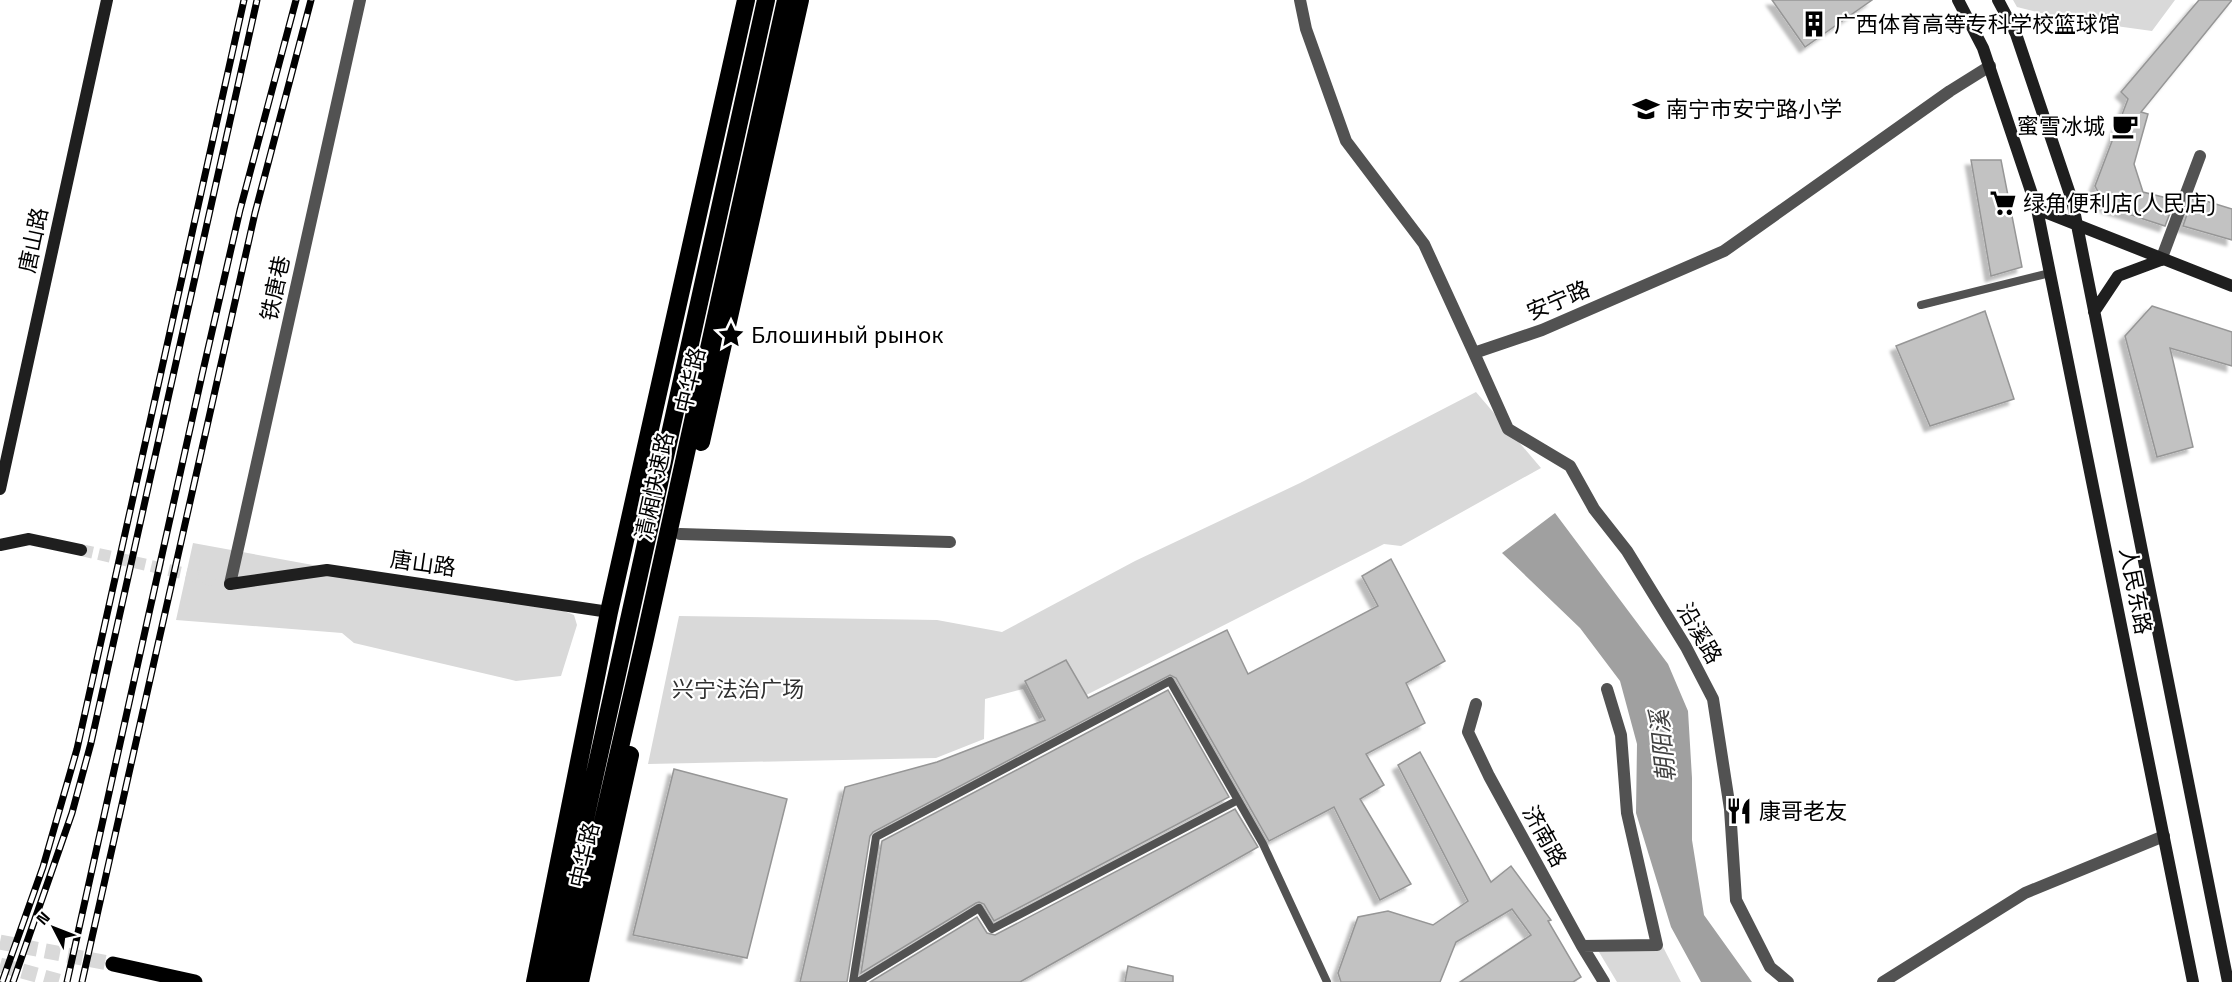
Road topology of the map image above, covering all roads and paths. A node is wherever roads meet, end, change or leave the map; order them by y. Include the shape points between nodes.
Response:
1 (107, 0) edge
2 (360, 0) edge
3 (746, 0) edge
4 (766, 0) edge
5 (786, 0) edge
6 (800, 0) edge
7 (1300, 0) edge
8 (1958, 0) edge
9 (1998, 0) edge
10 (1990, 66) junction
11 (2200, 156) dead end
12 (2037, 209) junction
13 (2076, 224) junction
14 (2161, 260) junction
15 (2050, 273) junction
16 (2232, 286) edge
17 (1921, 305) dead end
18 (2094, 312) junction
19 (1474, 353) junction
20 (0, 489) edge
21 (680, 534) junction
22 (950, 542) dead end
23 (0, 545) edge
24 (81, 550) tunnel mouth
25 (231, 584) joint
26 (609, 612) junction
27 (1607, 689) dead end
28 (1476, 704) dead end
29 (603, 741) junction
30 (617, 758) junction
31 (1238, 800) junction
32 (2164, 836) junction
33 (1582, 946) junction
34 (113, 964) tunnel mouth
35 (195, 982) edge
36 (526, 982) edge
37 (535, 982) edge
38 (549, 982) edge
39 (566, 982) edge
40 (581, 982) edge
41 (853, 982) edge
42 (858, 982) edge
43 (1327, 982) edge
44 (1604, 982) edge
45 (1788, 982) edge
46 (1882, 982) edge
47 (2193, 982) edge
48 (2228, 982) edge

1 - 20 main road, 唐山路
2 - 25 street, 铁唐巷
3 - 26 highway, 中华路
4 - 29 highway, 清厢快速路
5 - 30 highway, 清厢快速路
6 - 21 highway, 中华路
7 - 19 street via 1306,29 1346,141 1424,244
8 - 10 main road, 人民东路
9 - 13 main road, 人民东路 via 2016,34 2072,200
10 - 12 main road, 人民东路
10 - 19 street, 安宁路 via 1724,251 1542,330
11 - 14 street
12 - 13 main road
12 - 15 main road, 人民东路
13 - 14 main road
13 - 18 main road, 人民东路
14 - 16 main road
14 - 18 main road via 2118,276
15 - 17 lane
15 - 32 main road, 人民东路
18 - 48 main road, 人民东路
19 - 45 street, 沿溪路 via 1508,429 1570,466 1686,647 1713,699 1730,809 1736,900 1770,966
21 - 22 street
21 - 40 highway, 中华路
23 - 24 main road via 29,539
25 - 26 main road, 唐山路 via 327,570
26 - 37 highway, 中华路
27 - 33 street via 1621,735 1628,813 1657,945
28 - 33 street, 济南路 via 1468,732
29 - 36 highway
29 - 38 highway, 清厢快速路
30 - 39 highway, 清厢快速路
30 - 40 highway
31 - 41 lane via 1170,681 876,837
31 - 42 lane via 992,929 979,908
31 - 43 lane via 1263,844
32 - 46 street via 2025,893
32 - 47 main road, 人民东路
33 - 44 street, 济南路
34 - 35 main road

